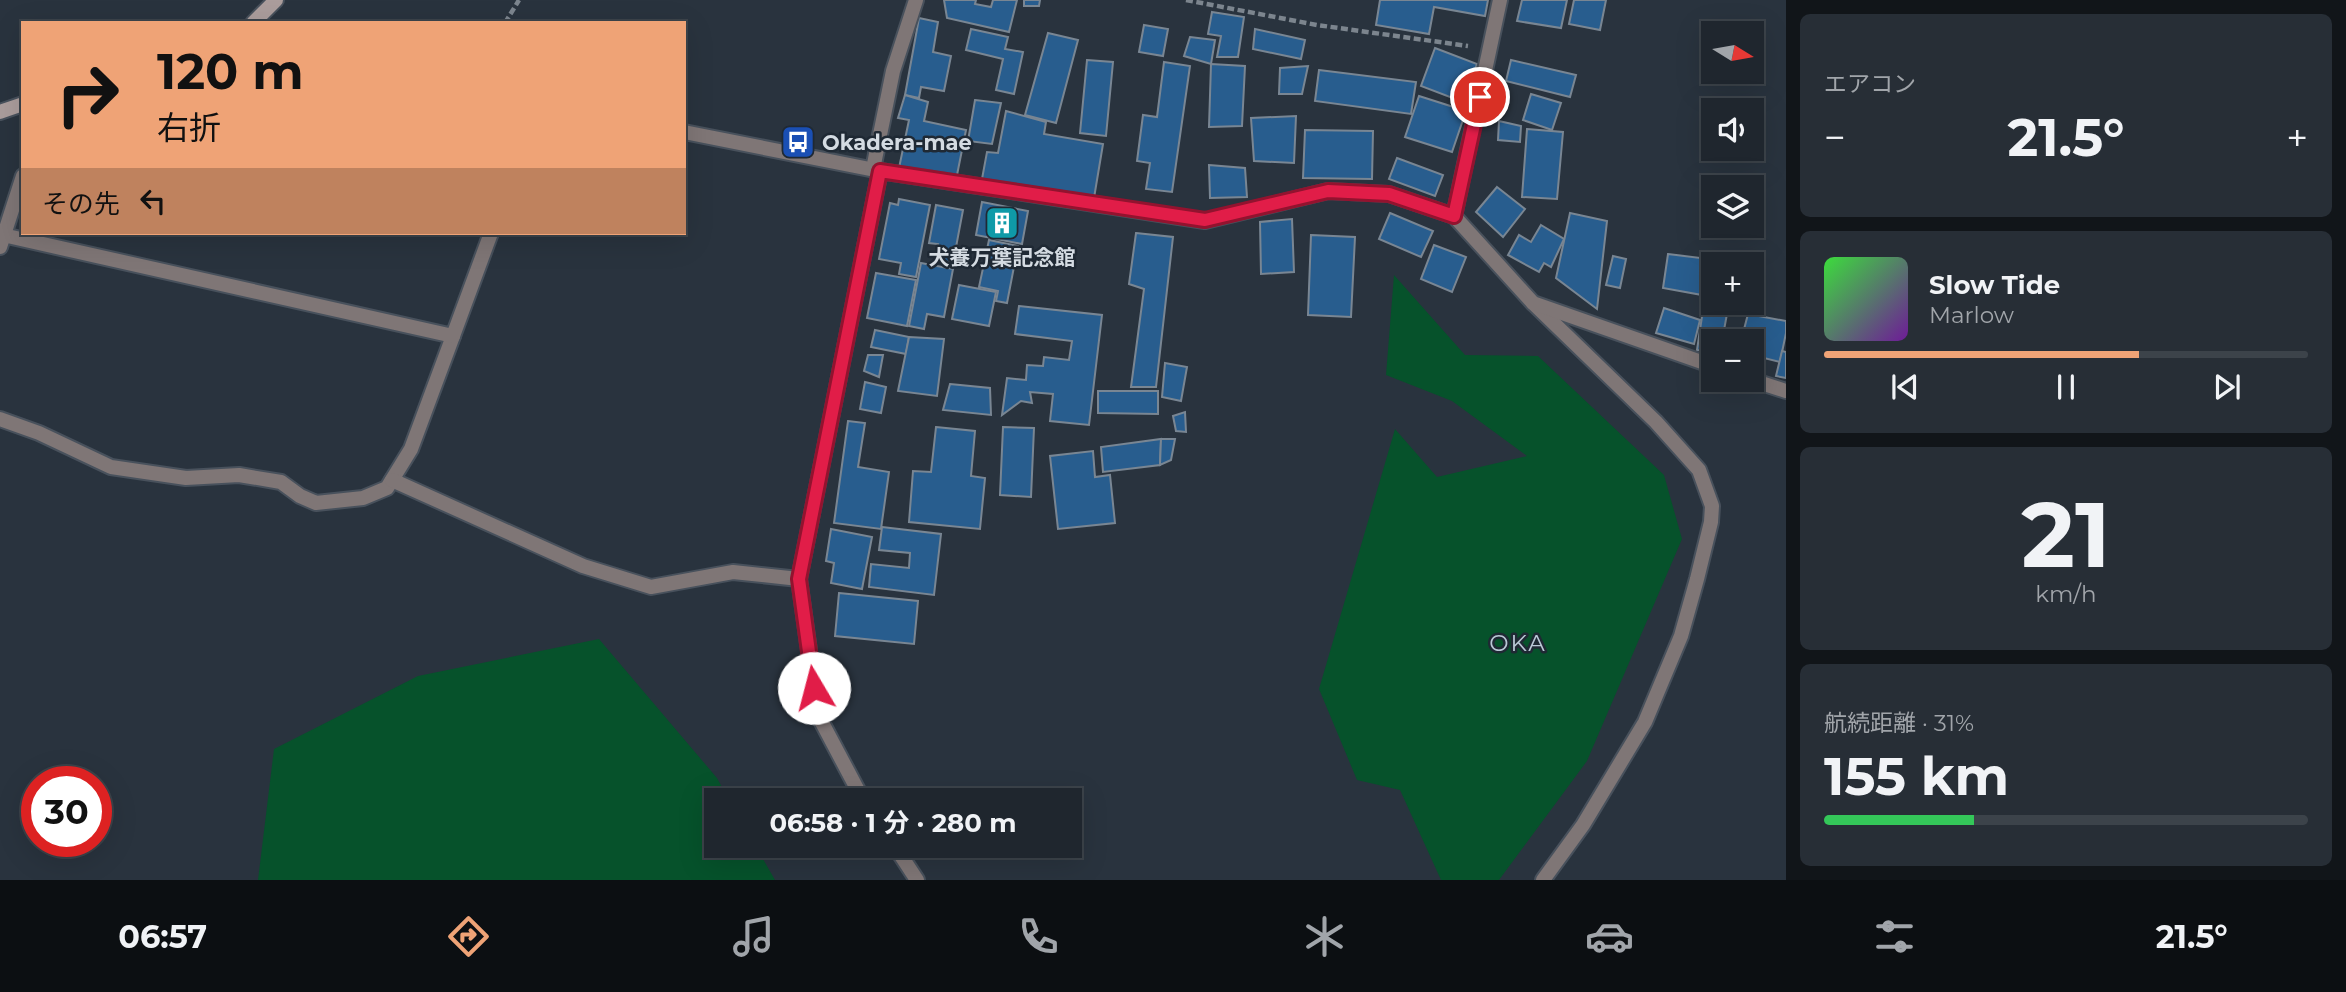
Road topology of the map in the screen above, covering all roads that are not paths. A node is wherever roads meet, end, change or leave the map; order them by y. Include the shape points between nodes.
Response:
1 (276, 0) edge
2 (916, 0) edge
3 (1500, 0) edge
4 (255, 21) edge
5 (21, 105) edge
6 (0, 112) edge
7 (686, 132) edge
8 (877, 170) junction
9 (21, 182) edge
10 (1454, 216) junction
11 (490, 235) edge
12 (2, 241) edge
13 (1533, 303) junction
14 (453, 336) junction
15 (1701, 362) edge
16 (1764, 384) edge
17 (1786, 391) edge
18 (0, 419) edge
19 (392, 480) junction
20 (799, 579) junction
21 (857, 788) edge
22 (903, 858) edge
23 (917, 880) edge
24 (1544, 880) edge

1 - 4 main road
2 - 8 street via 893,71
3 - 10 street
5 - 6 main road
7 - 8 street
8 - 10 street via 1205,220 1328,191 1389,194
8 - 20 street
9 - 12 street
10 - 13 street
11 - 14 street
12 - 14 street
13 - 15 street
13 - 24 street via 1699,470 1712,506 1681,636 1646,722
14 - 19 street via 411,449
16 - 17 street
18 - 19 street via 111,467 186,478 260,478 281,482 316,503 363,498 387,488
19 - 20 street via 583,566 651,587 733,572
20 - 21 street via 818,715
22 - 23 street

